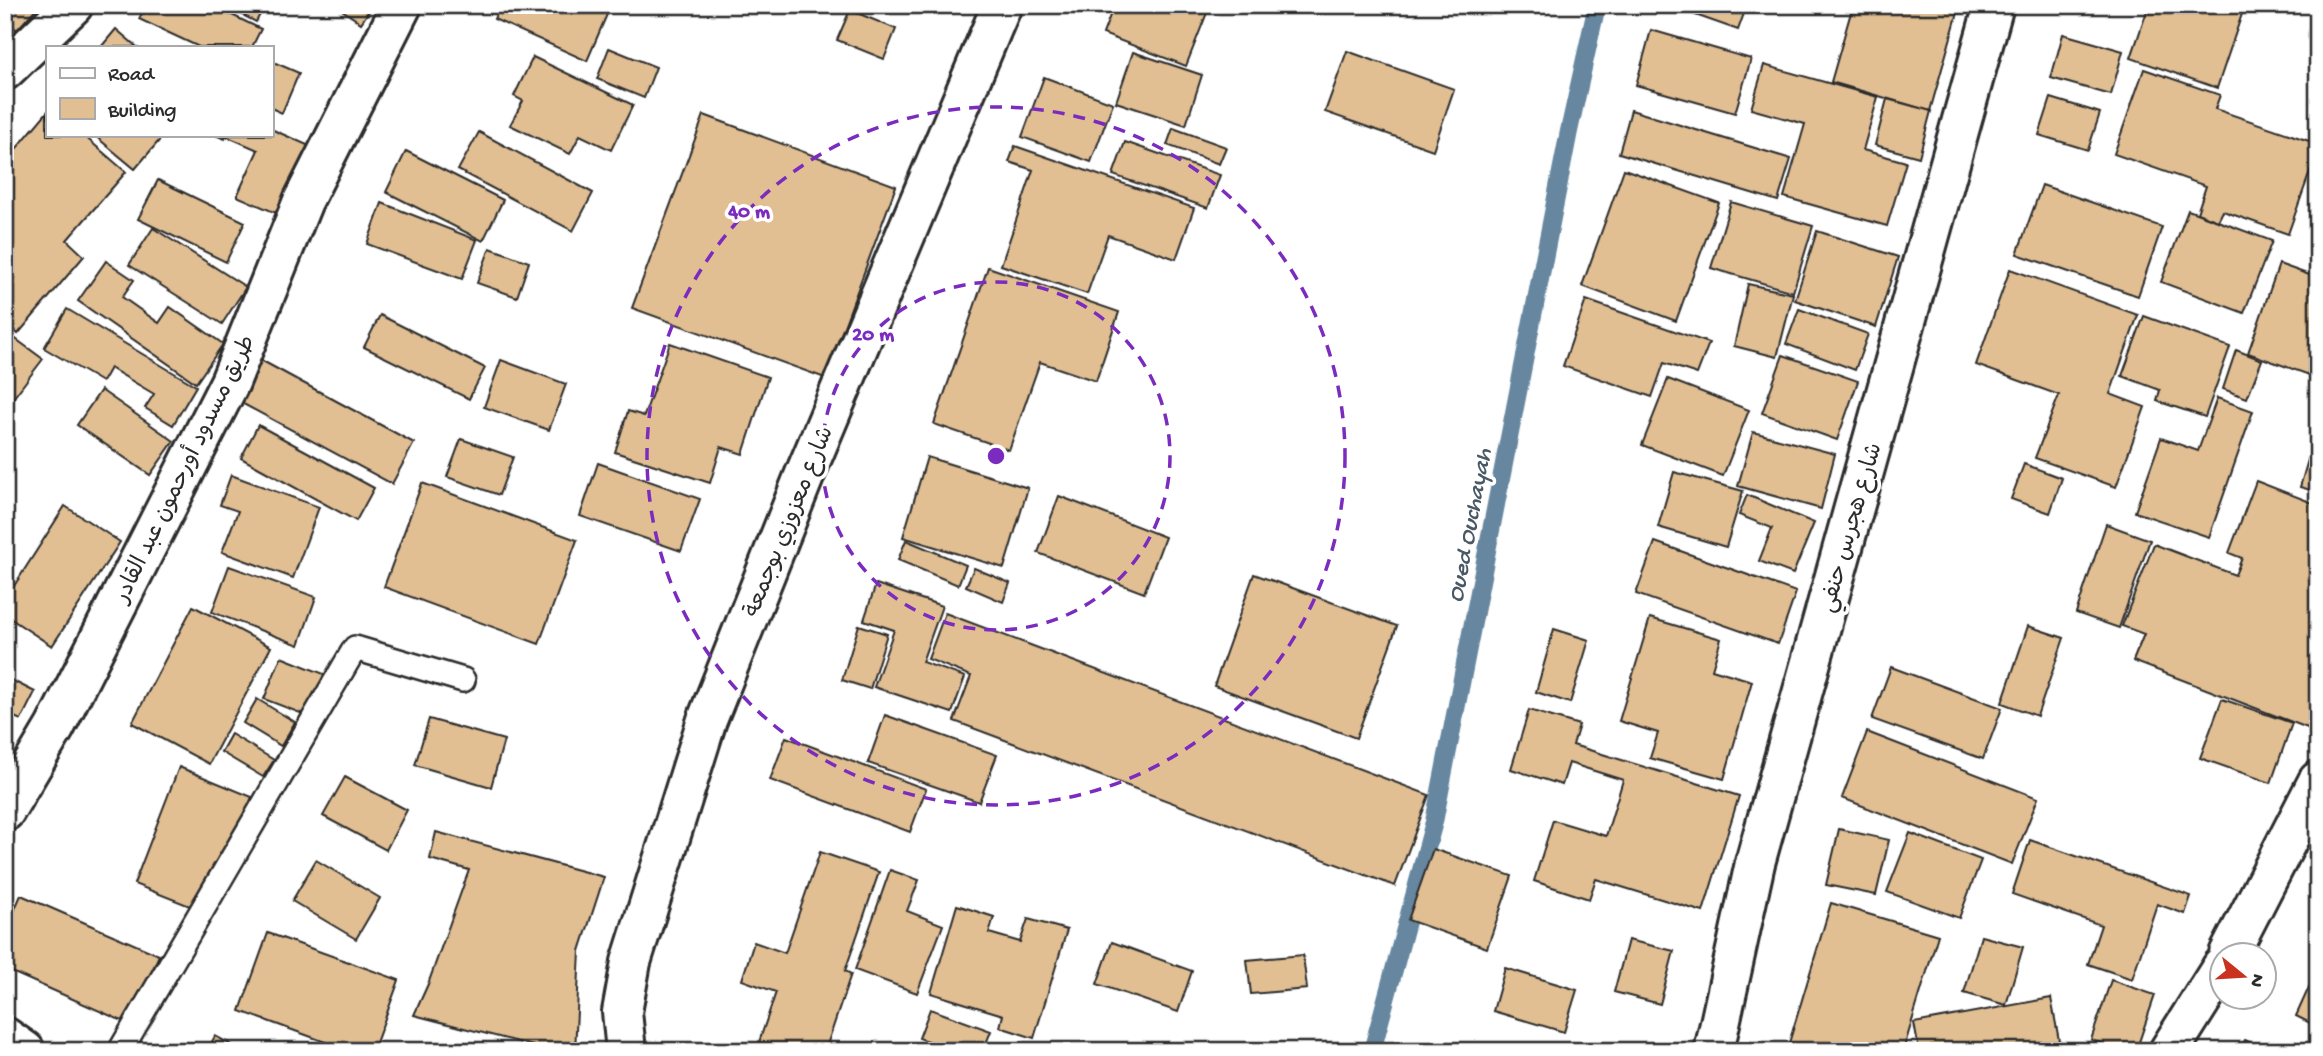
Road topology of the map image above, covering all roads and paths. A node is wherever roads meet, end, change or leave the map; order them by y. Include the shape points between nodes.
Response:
1 (73, 5) edge
2 (402, 5) edge
3 (1002, 5) edge
4 (1994, 5) edge
5 (5, 70) edge
6 (463, 680) dead end
7 (2318, 780) edge
8 (5, 811) edge
9 (2236, 940) edge
10 (2208, 988) edge
11 (5, 1037) edge
12 (25, 1051) edge
13 (120, 1051) edge
14 (626, 1051) edge
15 (1714, 1051) edge
16 (2169, 1051) edge

1 - 5 street
2 - 8 street, طريق مسدود أورحمون عبد القادر via 303,201 230,382 55,727
3 - 14 street, شارع معزوزي بوجمعة via 707,720 631,962 622,1012
4 - 15 street, شارع هجرس حنفي via 1755,863
6 - 13 lane via 355,648
7 - 9 street
10 - 16 street
11 - 12 street

